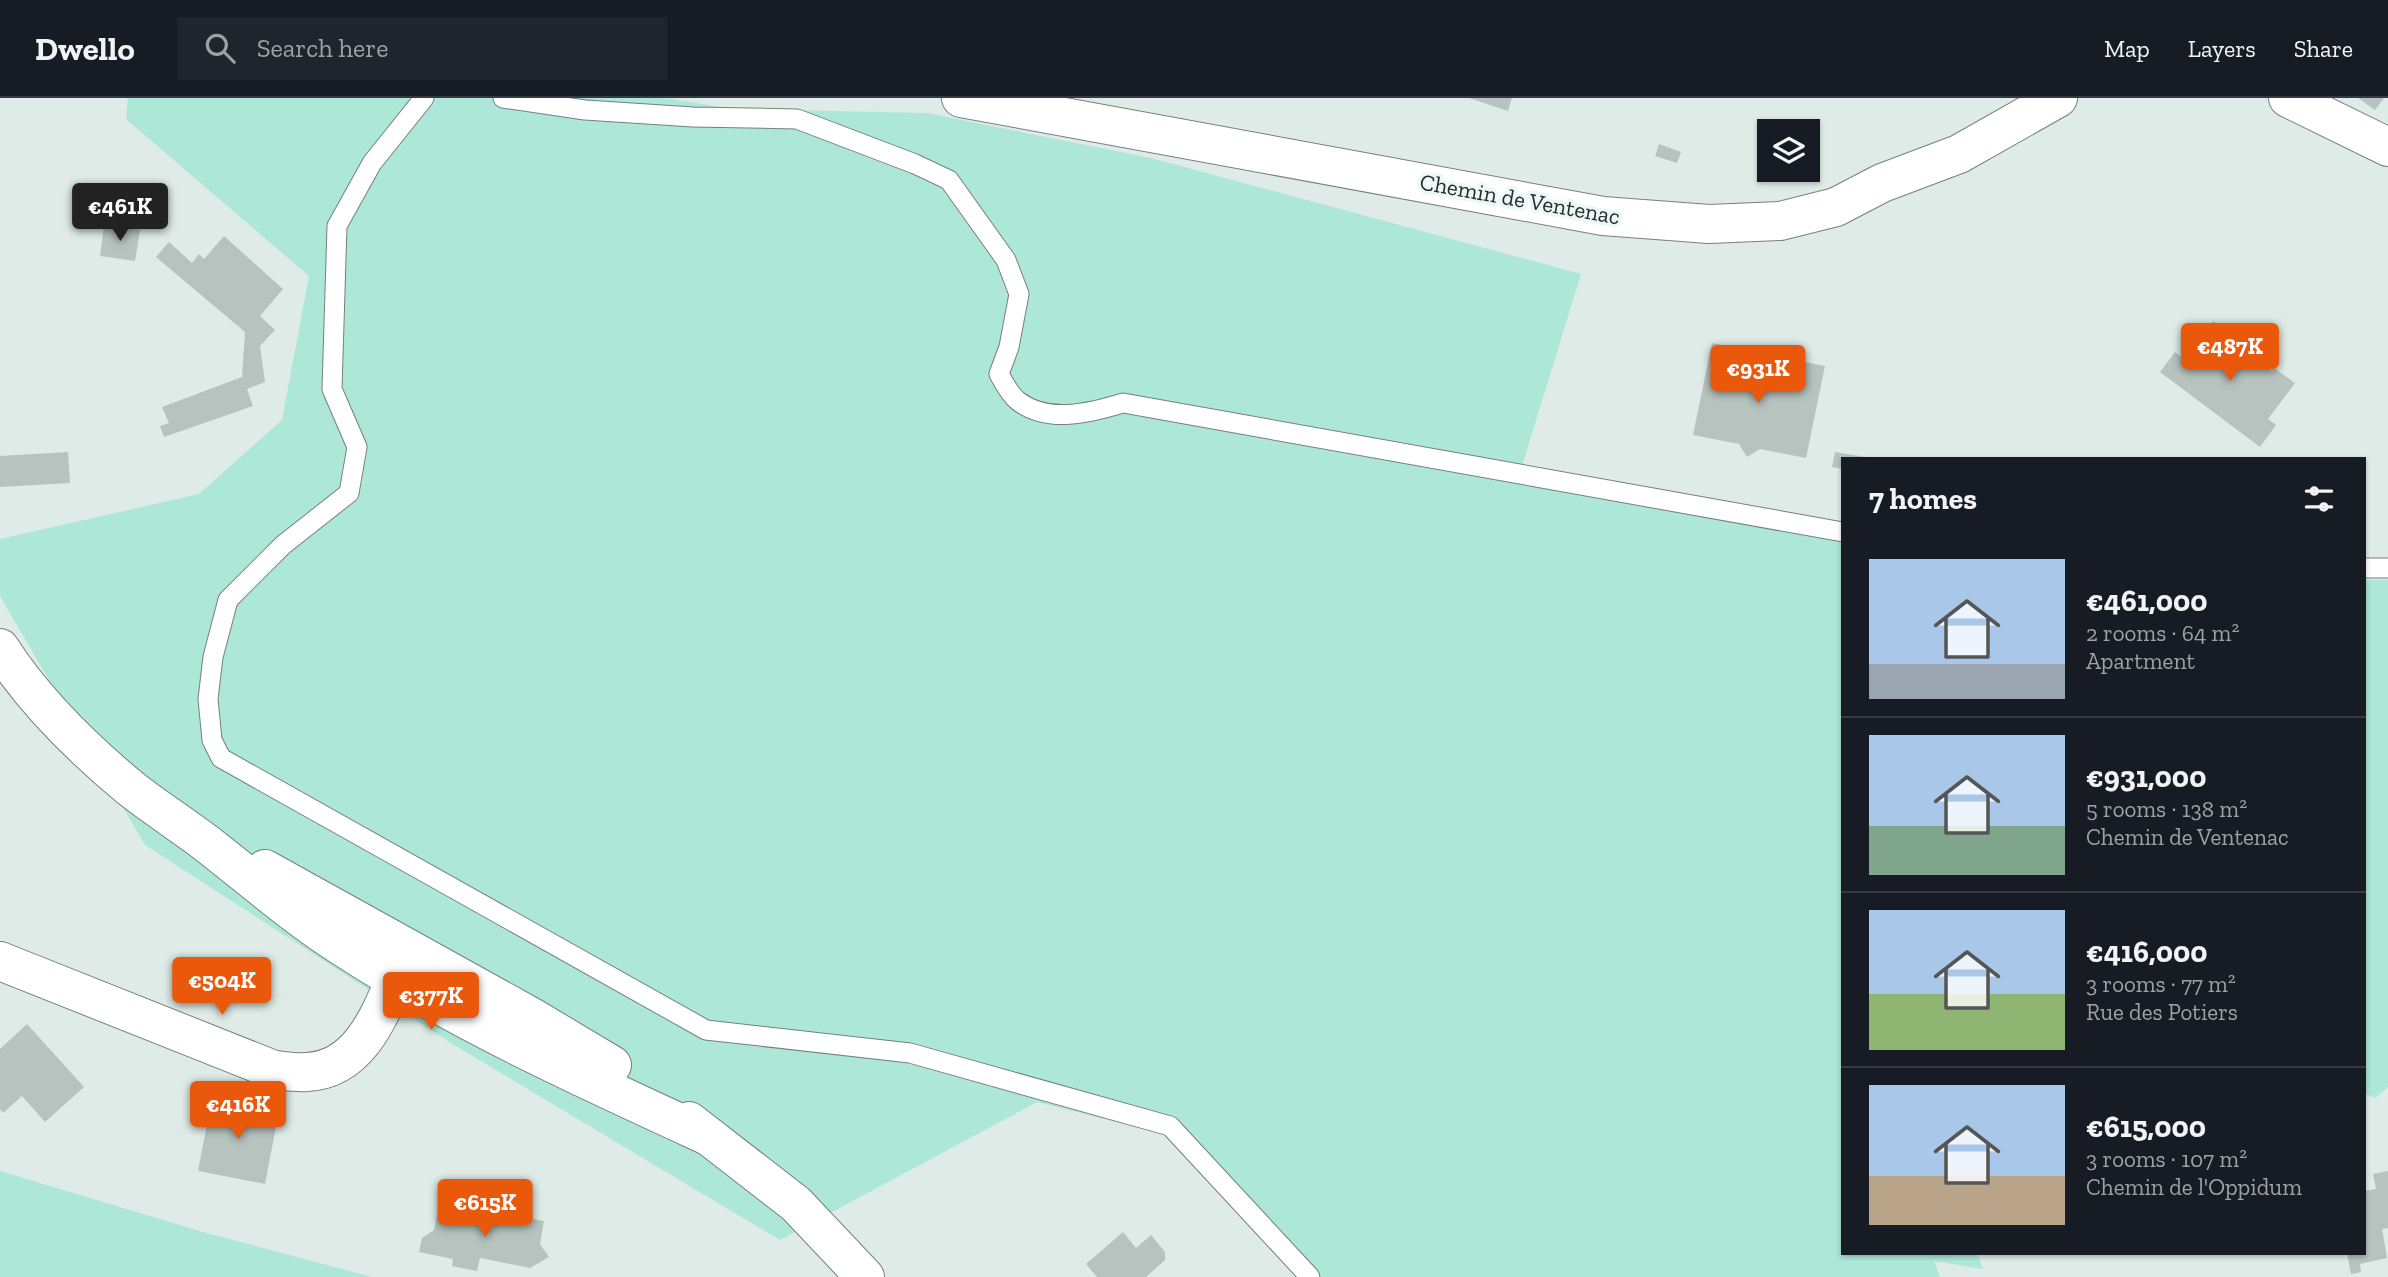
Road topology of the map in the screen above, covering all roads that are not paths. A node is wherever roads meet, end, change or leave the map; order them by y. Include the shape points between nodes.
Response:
1 (424, 98) edge
2 (503, 98) edge
3 (961, 98) edge
4 (2058, 98) edge
5 (2288, 98) edge
6 (2388, 147) edge
7 (1841, 532) edge
8 (2366, 568) edge
9 (2388, 569) edge
10 (0, 648) edge
11 (0, 961) edge
12 (401, 963) junction
13 (865, 1277) edge
14 (1310, 1277) edge

1 - 14 lane via 372,163 337,226 332,389 357,447 349,493 284,545 228,600 208,699 212,740 221,758 706,1030 910,1053 1170,1126
2 - 7 lane via 586,110 797,119 949,180 1006,260 1019,294 999,374 1016,400 1044,414 1088,414 1123,403
3 - 4 street, Chemin de Ventenac via 1603,216 1709,224 1780,221 1836,207 1882,183 1959,155
5 - 6 street
8 - 9 lane
10 - 12 street via 40,702 130,788 206,843 286,880
11 - 12 street via 274,1070 308,1072 335,1065 375,1027
12 - 13 street via 530,1016 646,1085 796,1204

